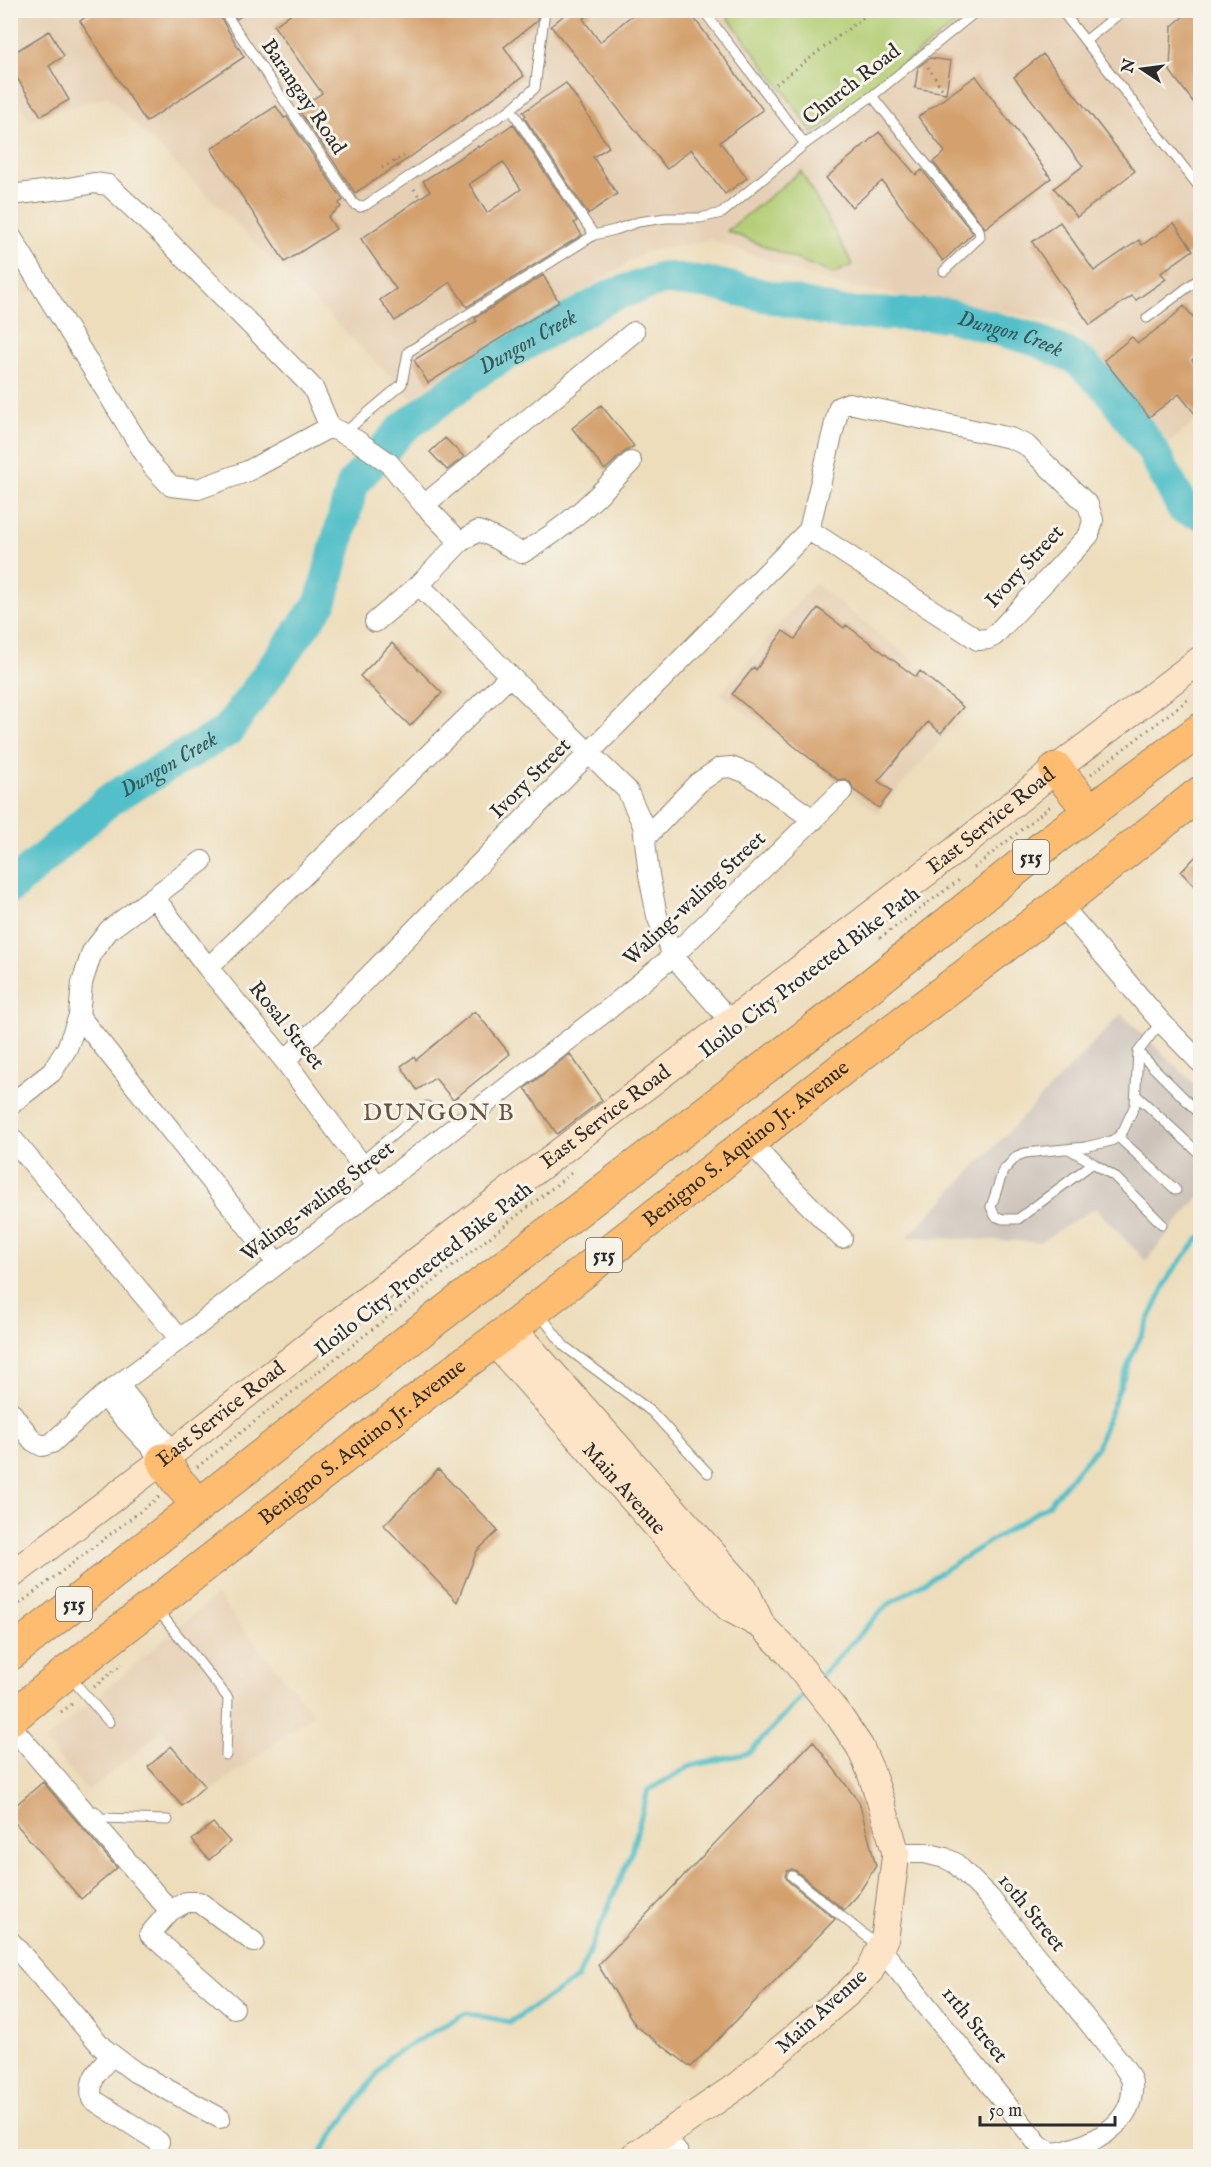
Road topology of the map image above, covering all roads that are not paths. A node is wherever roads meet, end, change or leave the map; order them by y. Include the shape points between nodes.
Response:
1 (223, 10) edge
2 (545, 10) edge
3 (704, 10) edge
4 (978, 10) edge
5 (1061, 10) edge
6 (1124, 10) edge
7 (1085, 41) junction
8 (872, 96) junction
9 (511, 109) junction
10 (805, 144) junction
11 (1200, 188) edge
12 (10, 195) edge
13 (10, 235) edge
14 (594, 235) junction
15 (944, 271) dead end
16 (1200, 278) edge
17 (1147, 318) dead end
18 (634, 332) dead end
19 (343, 433) junction
20 (631, 462) dead end
21 (424, 505) junction
22 (809, 530) junction
23 (460, 542) junction
24 (420, 585) junction
25 (375, 622) dead end
26 (1200, 660) edge
27 (510, 676) junction
28 (1200, 730) edge
29 (589, 755) junction
30 (1073, 790) junction
31 (842, 791) dead end
32 (1200, 793) edge
33 (814, 820) junction
34 (645, 838) junction
35 (202, 861) dead end
36 (154, 897) junction
37 (1060, 904) junction
38 (673, 956) junction
39 (208, 968) junction
40 (79, 1016) junction
41 (1161, 1022) junction
42 (732, 1023) junction
43 (817, 1027) junction
44 (1138, 1052) junction
45 (285, 1061) junction
46 (1200, 1062) edge
47 (843, 1068) junction
48 (1136, 1095) junction
49 (10, 1105) edge
50 (427, 1106) dead end
51 (1200, 1114) edge
52 (10, 1136) edge
53 (1118, 1137) junction
54 (750, 1142) junction
55 (1069, 1149) junction
56 (1200, 1154) edge
57 (360, 1163) junction
58 (1093, 1163) junction
59 (378, 1187) junction
60 (1176, 1190) dead end
61 (1162, 1224) dead end
62 (842, 1238) dead end
63 (277, 1263) junction
64 (514, 1326) junction
65 (180, 1339) junction
66 (111, 1391) junction
67 (10, 1412) edge
68 (316, 1414) junction
69 (347, 1456) junction
70 (708, 1473) dead end
71 (180, 1482) junction
72 (10, 1576) edge
73 (153, 1605) junction
74 (10, 1654) edge
75 (66, 1673) junction
76 (12, 1720) edge
77 (109, 1722) dead end
78 (226, 1755) dead end
79 (168, 1820) dead end
80 (896, 1853) junction
81 (792, 1876) dead end
82 (170, 1911) junction
83 (10, 1941) edge
84 (254, 1942) dead end
85 (881, 1949) junction
86 (234, 2008) dead end
87 (112, 2055) junction
88 (220, 2118) dead end
89 (664, 2134) junction
90 (159, 2142) dead end
91 (1092, 2143) joint
92 (634, 2157) edge
93 (680, 2157) edge

1 - 9 lane, Barangay Road via 354,204 360,207
2 - 9 lane via 535,88
3 - 10 lane
4 - 8 lane, Church Road
5 - 7 lane
6 - 7 lane
7 - 11 lane
8 - 10 lane, Church Road
8 - 15 lane via 979,230 976,243
9 - 14 lane
10 - 14 lane, Church Road via 722,213 638,222
12 - 19 street via 94,183 108,185 313,388
13 - 19 street via 153,467 171,486 198,489
14 - 19 lane, Church Road via 408,352 402,384
16 - 17 lane
18 - 21 street
19 - 21 street via 389,463
20 - 23 street via 588,507 522,553 493,535 478,531
21 - 23 street
22 - 22 street, Ivory Street via 839,407 849,403 1010,438 1026,445 1088,505 1094,520 1089,535 1002,627 988,639 978,640
22 - 29 street, Ivory Street
23 - 24 street
24 - 25 street
24 - 27 street
26 - 30 street, East Service Road
27 - 29 street
27 - 39 street
28 - 30 highway, 515
29 - 34 street via 627,790
29 - 45 street, Ivory Street
30 - 42 street, East Service Road via 952,853
30 - 43 highway, 515
31 - 33 street, Waling-waling Street
32 - 37 highway, Benigno S. Aquino Jr. Avenue / 515
33 - 34 street via 747,773 720,768 698,783
33 - 38 street, Waling-waling Street
34 - 38 street via 657,916
35 - 36 street
36 - 39 street, Rosal Street
36 - 40 street via 109,930 92,952 82,983
37 - 41 street
37 - 47 highway, Benigno S. Aquino Jr. Avenue / 515
38 - 42 street
38 - 59 street, Waling-waling Street
39 - 45 street, Rosal Street
40 - 49 street via 67,1048 52,1072
40 - 63 street
41 - 44 lane
41 - 46 street
42 - 71 street, East Service Road via 388,1283
43 - 47 highway
43 - 68 highway, 515
44 - 48 lane
44 - 51 lane
45 - 57 street, Rosal Street
47 - 54 highway, Benigno S. Aquino Jr. Avenue / 515
48 - 53 lane via 1133,1112
48 - 56 lane
50 - 57 lane
52 - 65 street
53 - 55 lane
53 - 60 lane
54 - 62 street
54 - 64 highway, Benigno S. Aquino Jr. Avenue / 515
55 - 58 lane
55 - 58 lane via 1017,1156 1003,1171 991,1207 995,1216 1018,1219
57 - 59 street, Rosal Street
58 - 61 lane via 1114,1176
59 - 63 street, Waling-waling Street
63 - 65 street, Waling-waling Street
64 - 69 highway, Benigno S. Aquino Jr. Avenue / 515
64 - 70 lane via 564,1346 652,1412
64 - 80 street, Main Avenue via 729,1608 762,1626 839,1716 870,1770
65 - 66 street, Waling-waling Street
66 - 67 street, Waling-waling Street via 52,1443 42,1446 33,1441
66 - 71 street
68 - 69 highway
68 - 71 highway, 515
69 - 73 highway, Benigno S. Aquino Jr. Avenue / 515
71 - 72 street, East Service Road
71 - 74 highway, 515
73 - 75 highway, Benigno S. Aquino Jr. Avenue / 515
73 - 78 lane via 228,1698
75 - 76 highway, Benigno S. Aquino Jr. Avenue / 515
75 - 77 lane
76 - 79 lane via 101,1818
76 - 82 street
80 - 85 street, Main Avenue
80 - 91 street, 10th Street via 925,1853 955,1863 990,1898 1124,2067 1132,2082 1130,2102 1121,2120
81 - 85 lane
82 - 84 street via 186,1902 199,1902
82 - 86 street via 150,1934
83 - 87 street
85 - 89 street, Main Avenue via 870,1971 849,1992 737,2086
85 - 91 street, 11th Street via 1039,2145 1052,2152
87 - 88 street via 135,2072
87 - 90 street via 92,2079 92,2099
89 - 92 street, Main Avenue
89 - 93 street

